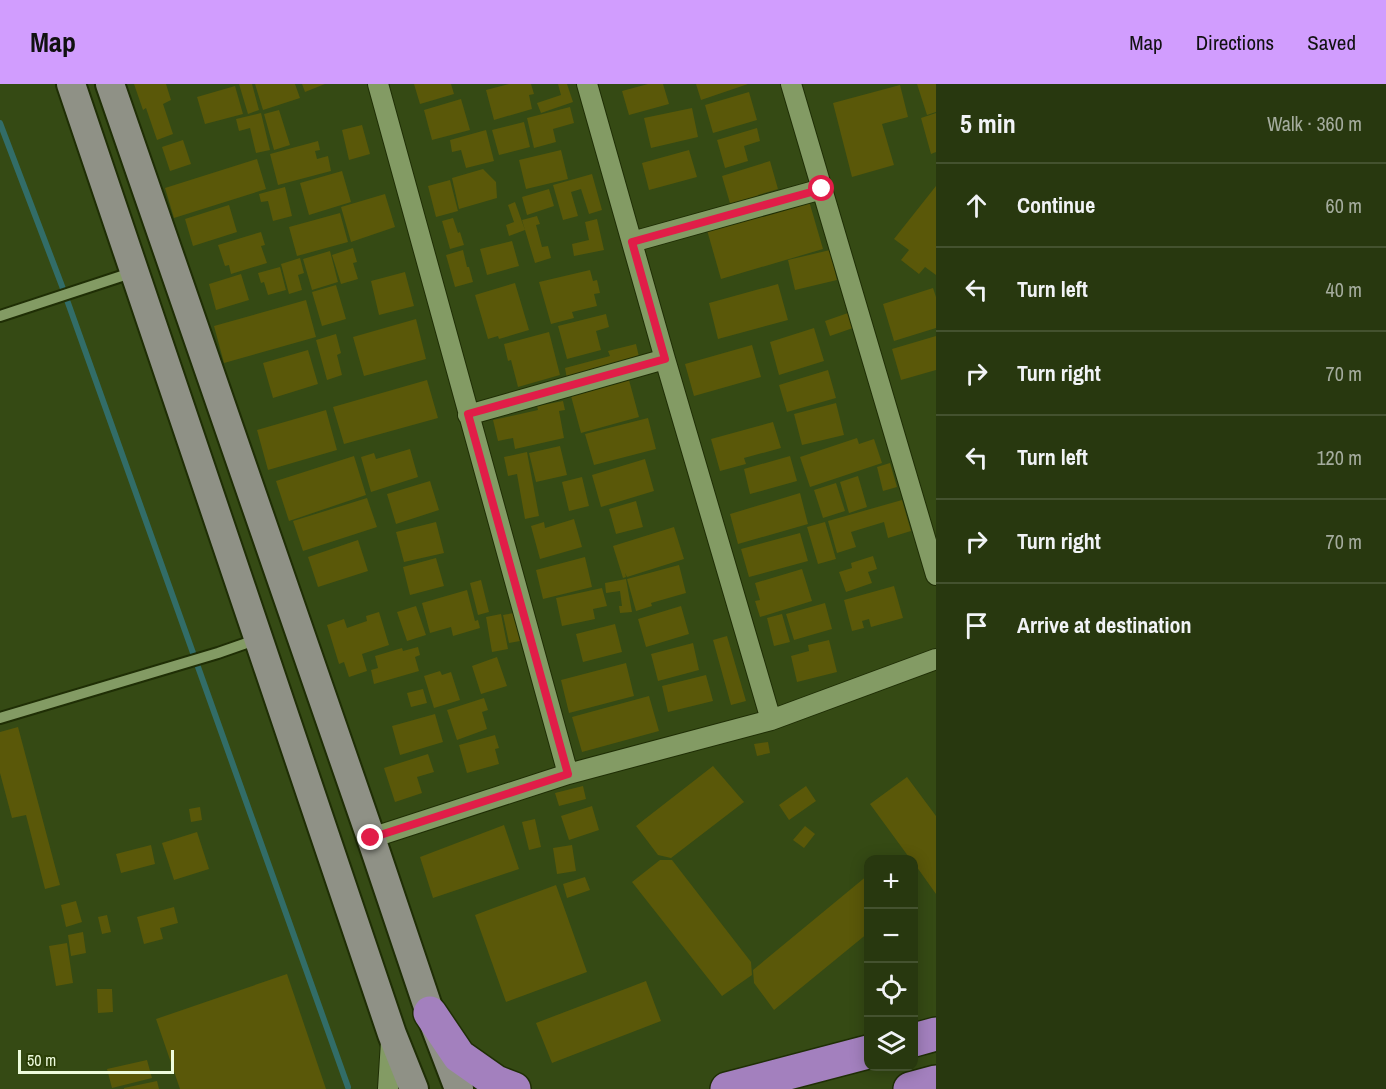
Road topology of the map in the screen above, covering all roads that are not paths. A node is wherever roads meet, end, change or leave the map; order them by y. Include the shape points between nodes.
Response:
1 (71, 84) edge
2 (110, 84) edge
3 (378, 84) edge
4 (587, 84) edge
5 (791, 84) edge
6 (822, 189) junction
7 (632, 242) junction
8 (134, 272) junction
9 (0, 316) edge
10 (665, 359) junction
11 (468, 414) junction
12 (936, 575) edge
13 (258, 639) junction
14 (936, 659) edge
15 (0, 718) edge
16 (771, 720) junction
17 (568, 774) junction
18 (371, 838) junction
19 (430, 1013) junction
20 (392, 1034) junction
21 (936, 1034) edge
22 (918, 1039) edge
23 (864, 1053) edge
24 (388, 1089) edge
25 (414, 1089) edge
26 (459, 1089) edge
27 (514, 1089) edge
28 (727, 1089) edge

1 - 8 main road
2 - 18 main road
3 - 11 street
4 - 7 street
5 - 6 street
6 - 7 street
6 - 12 street
7 - 10 street
8 - 9 lane
8 - 13 main road
10 - 11 street
10 - 16 street
11 - 17 street
13 - 15 lane
13 - 20 main road
14 - 16 street
16 - 17 street
17 - 18 street
18 - 19 main road
19 - 26 main road
19 - 27 highway via 459,1056 496,1082
20 - 24 street
20 - 25 main road
21 - 22 highway
23 - 28 highway

